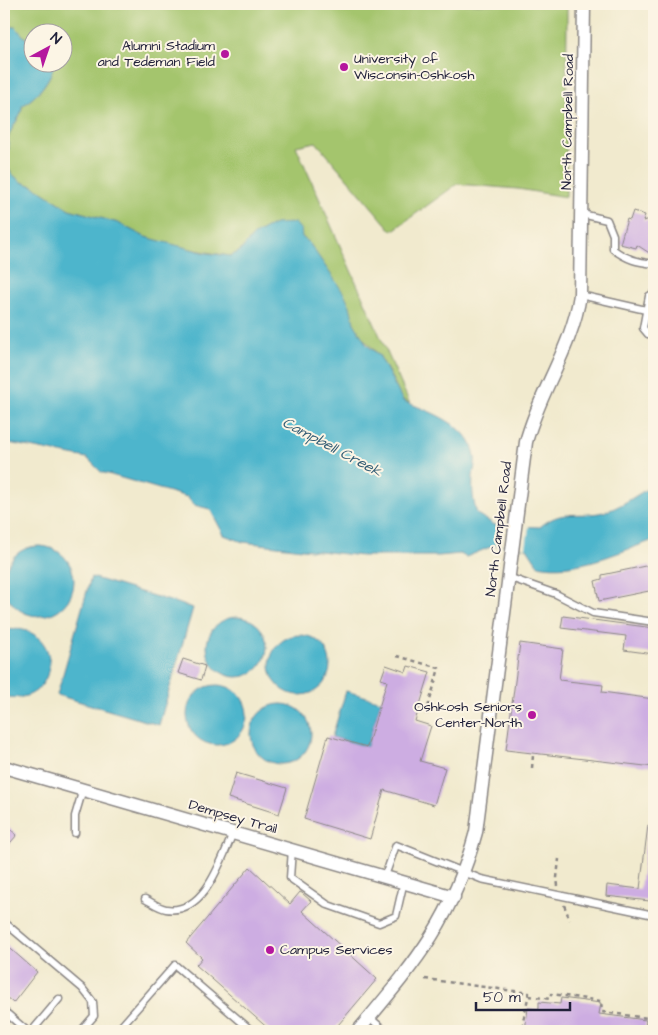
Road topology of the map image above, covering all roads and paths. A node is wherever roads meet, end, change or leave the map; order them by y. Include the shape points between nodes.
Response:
1 (584, 4) edge
2 (582, 214) junction
3 (654, 264) edge
4 (654, 294) edge
5 (580, 295) junction
6 (646, 310) junction
7 (654, 335) edge
8 (508, 577) junction
9 (654, 622) edge
10 (397, 656) dead end
11 (420, 706) dead end
12 (428, 709) junction
13 (425, 718) dead end
14 (533, 755) dead end
15 (4, 767) edge
16 (532, 768) dead end
17 (83, 789) junction
18 (233, 832) junction
19 (75, 833) dead end
20 (292, 849) junction
21 (464, 873) junction
22 (385, 876) junction
23 (404, 882) junction
24 (454, 897) junction
25 (145, 898) dead end
26 (654, 915) edge
27 (4, 922) edge
28 (425, 979) dead end
29 (529, 996) junction
30 (59, 999) dead end
31 (4, 1012) edge
32 (370, 1017) junction
33 (654, 1025) edge
34 (27, 1031) edge
35 (32, 1031) edge
36 (81, 1031) edge
37 (117, 1031) edge
38 (252, 1031) edge
39 (358, 1031) edge
40 (385, 1031) edge
41 (521, 1031) edge

1 - 2 street, North Campbell Road
2 - 3 lane via 607,220 613,235 613,249 621,255 631,261
2 - 5 street, North Campbell Road
4 - 6 lane via 649,296
5 - 6 lane
5 - 8 street, North Campbell Road via 570,340 531,422 522,463
6 - 7 lane via 642,328
8 - 9 lane via 556,594 593,613
8 - 21 street, North Campbell Road via 479,812
10 - 12 path via 439,668
11 - 12 path
12 - 13 path
14 - 16 path
15 - 17 street, Dempsey Trail
17 - 18 street, Dempsey Trail
17 - 19 lane via 75,816
18 - 20 street, Dempsey Trail
18 - 25 lane via 216,873 198,900 182,908 165,909
20 - 22 street, Dempsey Trail
20 - 23 lane via 290,878 328,905 379,923 396,916
21 - 22 lane via 396,845
21 - 24 street, North Campbell Road
21 - 26 lane
22 - 23 street, Dempsey Trail
23 - 24 street, Dempsey Trail
24 - 32 street, North Campbell Road via 425,950
27 - 36 lane via 82,988 93,1002 94,1016
28 - 29 path via 529,993
29 - 33 path via 550,999 550,994 601,1002 602,1012 648,1018 648,1024
29 - 41 path
30 - 35 lane
31 - 34 lane
32 - 39 street, North Campbell Road
32 - 40 lane
37 - 38 lane via 175,965

